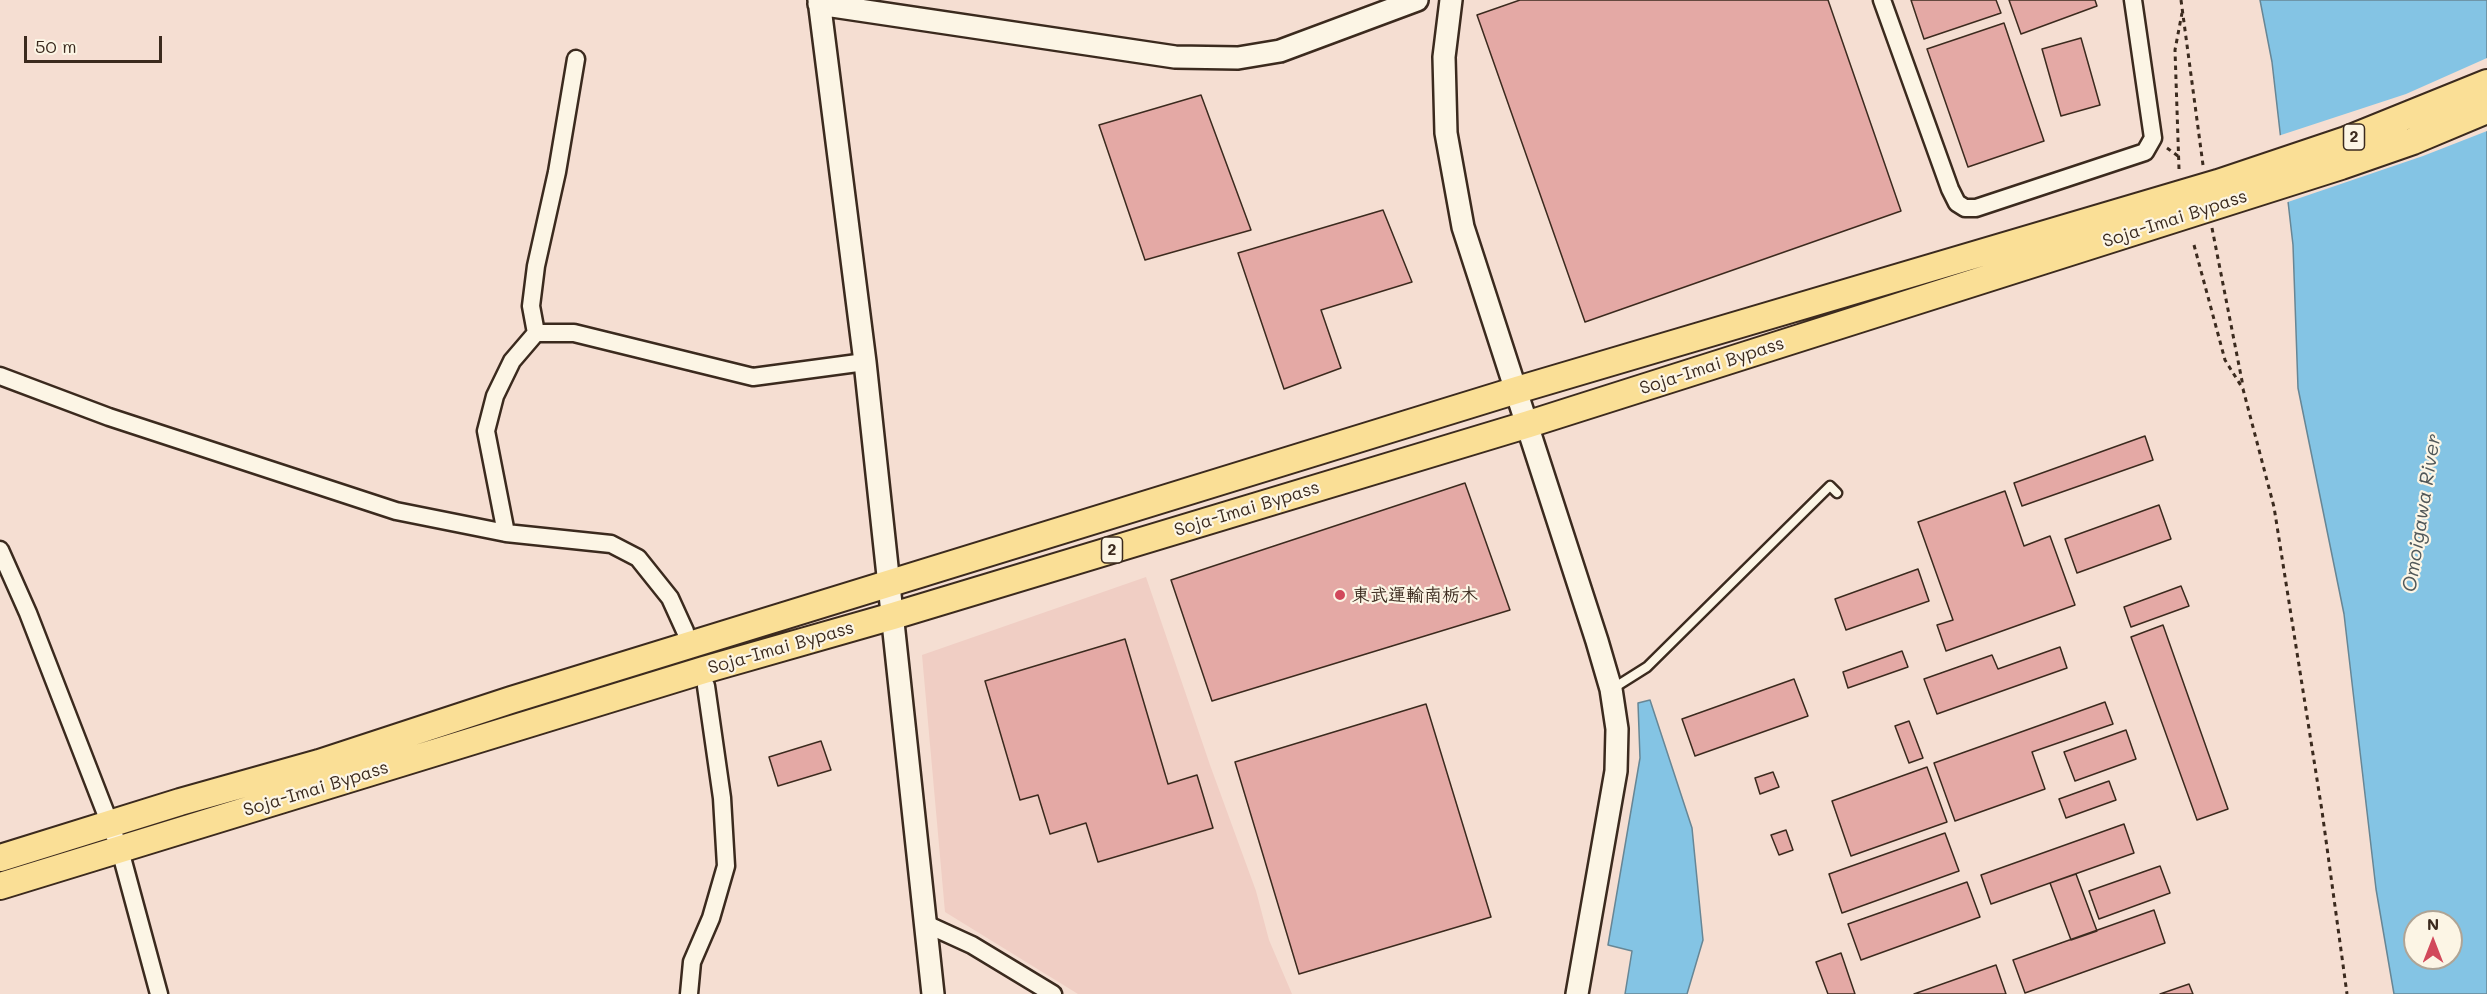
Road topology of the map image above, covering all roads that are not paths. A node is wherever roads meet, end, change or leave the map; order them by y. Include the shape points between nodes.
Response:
1 (1417, 0) edge
2 (1450, 0) edge
3 (1882, 0) edge
4 (2133, 0) edge
5 (819, 2) edge
6 (576, 59) dead end
7 (2487, 83) edge
8 (2487, 110) edge
9 (2213, 195) junction
10 (536, 333) junction
11 (865, 362) junction
12 (0, 376) edge
13 (1517, 390) junction
14 (1528, 424) junction
15 (1837, 493) dead end
16 (506, 533) junction
17 (0, 550) edge
18 (890, 583) junction
19 (894, 616) junction
20 (685, 631) dead end
21 (706, 686) dead end
22 (1611, 689) junction
23 (110, 824) junction
24 (120, 850) junction
25 (0, 858) edge
26 (0, 886) edge
27 (926, 924) junction
28 (159, 994) edge
29 (689, 994) edge
30 (933, 994) edge
31 (1053, 994) edge
32 (1577, 994) edge

1 - 5 street via 1280,51 1238,58 1175,57
2 - 13 street via 1444,57 1446,134 1463,226
3 - 4 street via 1950,189 1957,203 1976,208 2145,153 2153,138
5 - 11 street
6 - 10 street via 536,266 531,306
7 - 9 main road, Soja-Imai Bypass / 2
8 - 9 main road, Soja-Imai Bypass / 2 via 2413,141
9 - 13 main road, Soja-Imai Bypass / 2
9 - 14 main road, Soja-Imai Bypass / 2
10 - 11 street via 574,333 753,376
10 - 16 street via 512,361 495,396 486,431
11 - 18 street
12 - 16 street via 109,417 396,512
13 - 14 street
13 - 18 main road, Soja-Imai Bypass / 2
14 - 19 main road, Soja-Imai Bypass / 2
14 - 22 street
15 - 22 lane via 1830,486 1647,667
16 - 20 street via 611,544 638,558 670,598
17 - 23 street
18 - 19 street
18 - 23 main road, Soja-Imai Bypass / 2 via 319,763
19 - 24 main road, Soja-Imai Bypass / 2 via 704,670
19 - 27 street
21 - 29 street via 722,798 726,866 711,918 692,962
22 - 32 street via 1617,729 1616,771
23 - 24 street
23 - 25 main road, Soja-Imai Bypass / 2
24 - 26 main road, Soja-Imai Bypass / 2
24 - 28 street
27 - 30 street
27 - 31 street via 972,945

